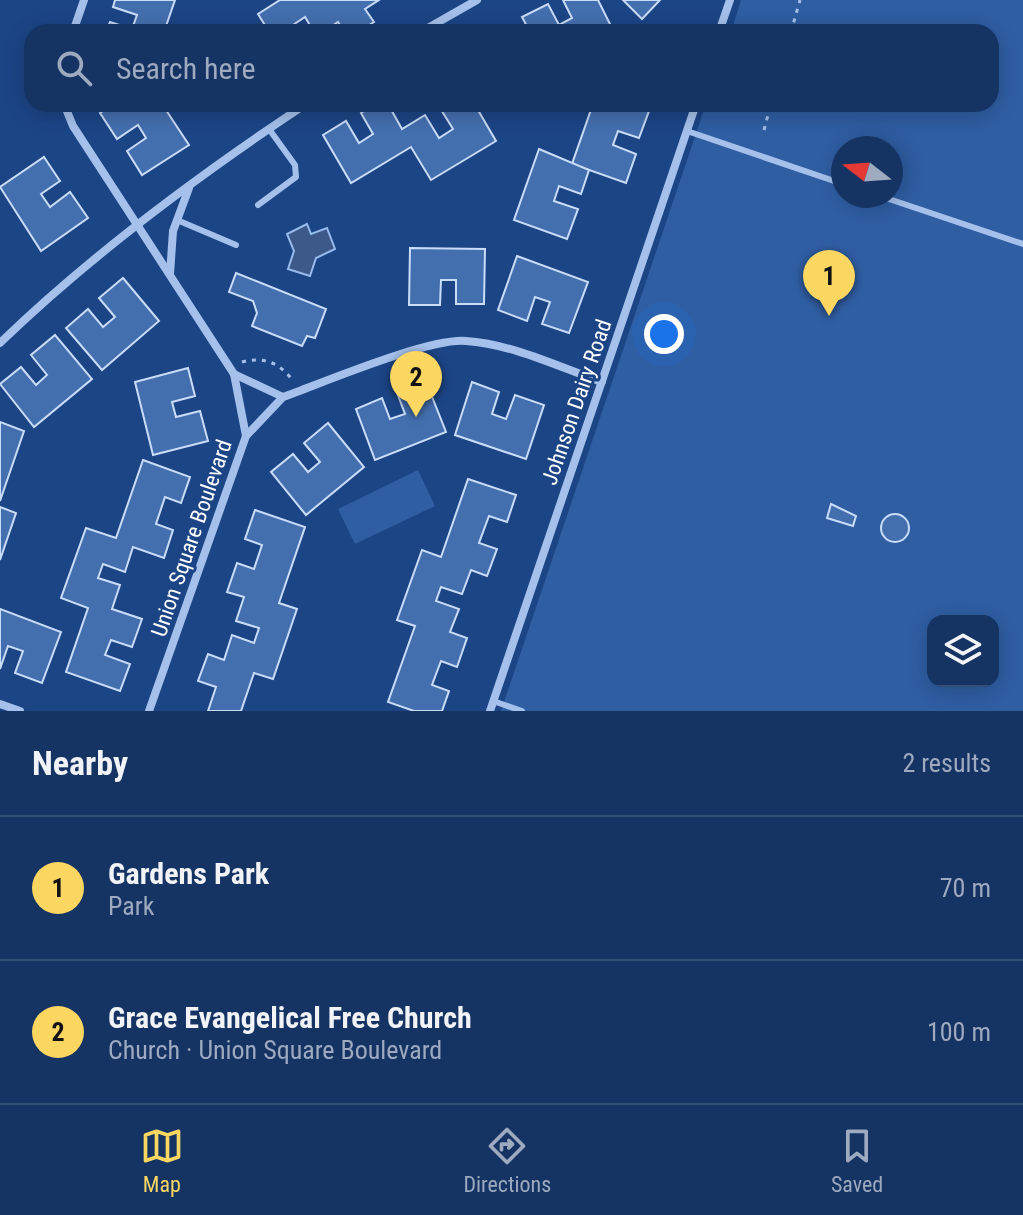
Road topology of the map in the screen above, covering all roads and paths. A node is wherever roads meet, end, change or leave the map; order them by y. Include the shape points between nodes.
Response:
1 (84, 0) edge
2 (477, 0) edge
3 (730, 0) edge
4 (800, 0) edge
5 (76, 24) edge
6 (435, 24) edge
7 (722, 24) edge
8 (793, 24) edge
9 (67, 112) edge
10 (294, 112) edge
11 (693, 112) edge
12 (769, 112) edge
13 (269, 129) junction
14 (764, 130) dead end
15 (687, 131) junction
16 (831, 180) edge
17 (189, 188) junction
18 (903, 204) edge
19 (258, 205) dead end
20 (177, 220) junction
21 (137, 225) junction
22 (1023, 244) edge
23 (236, 245) dead end
24 (170, 275) junction
25 (0, 343) edge
26 (231, 370) junction
27 (602, 382) junction
28 (300, 391) junction
29 (283, 397) junction
30 (246, 436) junction
31 (493, 701) junction
32 (0, 704) edge
33 (20, 711) edge
34 (149, 711) edge
35 (490, 711) edge
36 (522, 711) edge

1 - 5 street
2 - 6 street
3 - 7 street
4 - 8 path
9 - 21 street, Union Square Boulevard
10 - 13 street
11 - 15 street, Johnson Dairy Road
12 - 14 path
13 - 17 street
13 - 19 lane via 297,172 293,181
15 - 16 lane
15 - 27 street, Johnson Dairy Road
17 - 20 street
17 - 21 street
18 - 22 lane
20 - 23 lane
20 - 24 street
21 - 24 street, Union Square Boulevard
21 - 25 street via 53,292
24 - 26 street, Union Square Boulevard
26 - 28 path via 258,357 284,368
26 - 29 street
26 - 30 street, Union Square Boulevard
27 - 28 street via 464,340 426,347
27 - 31 street, Johnson Dairy Road
28 - 29 street
29 - 30 street
30 - 34 street, Union Square Boulevard
31 - 35 street, Johnson Dairy Road
31 - 36 lane
32 - 33 street

